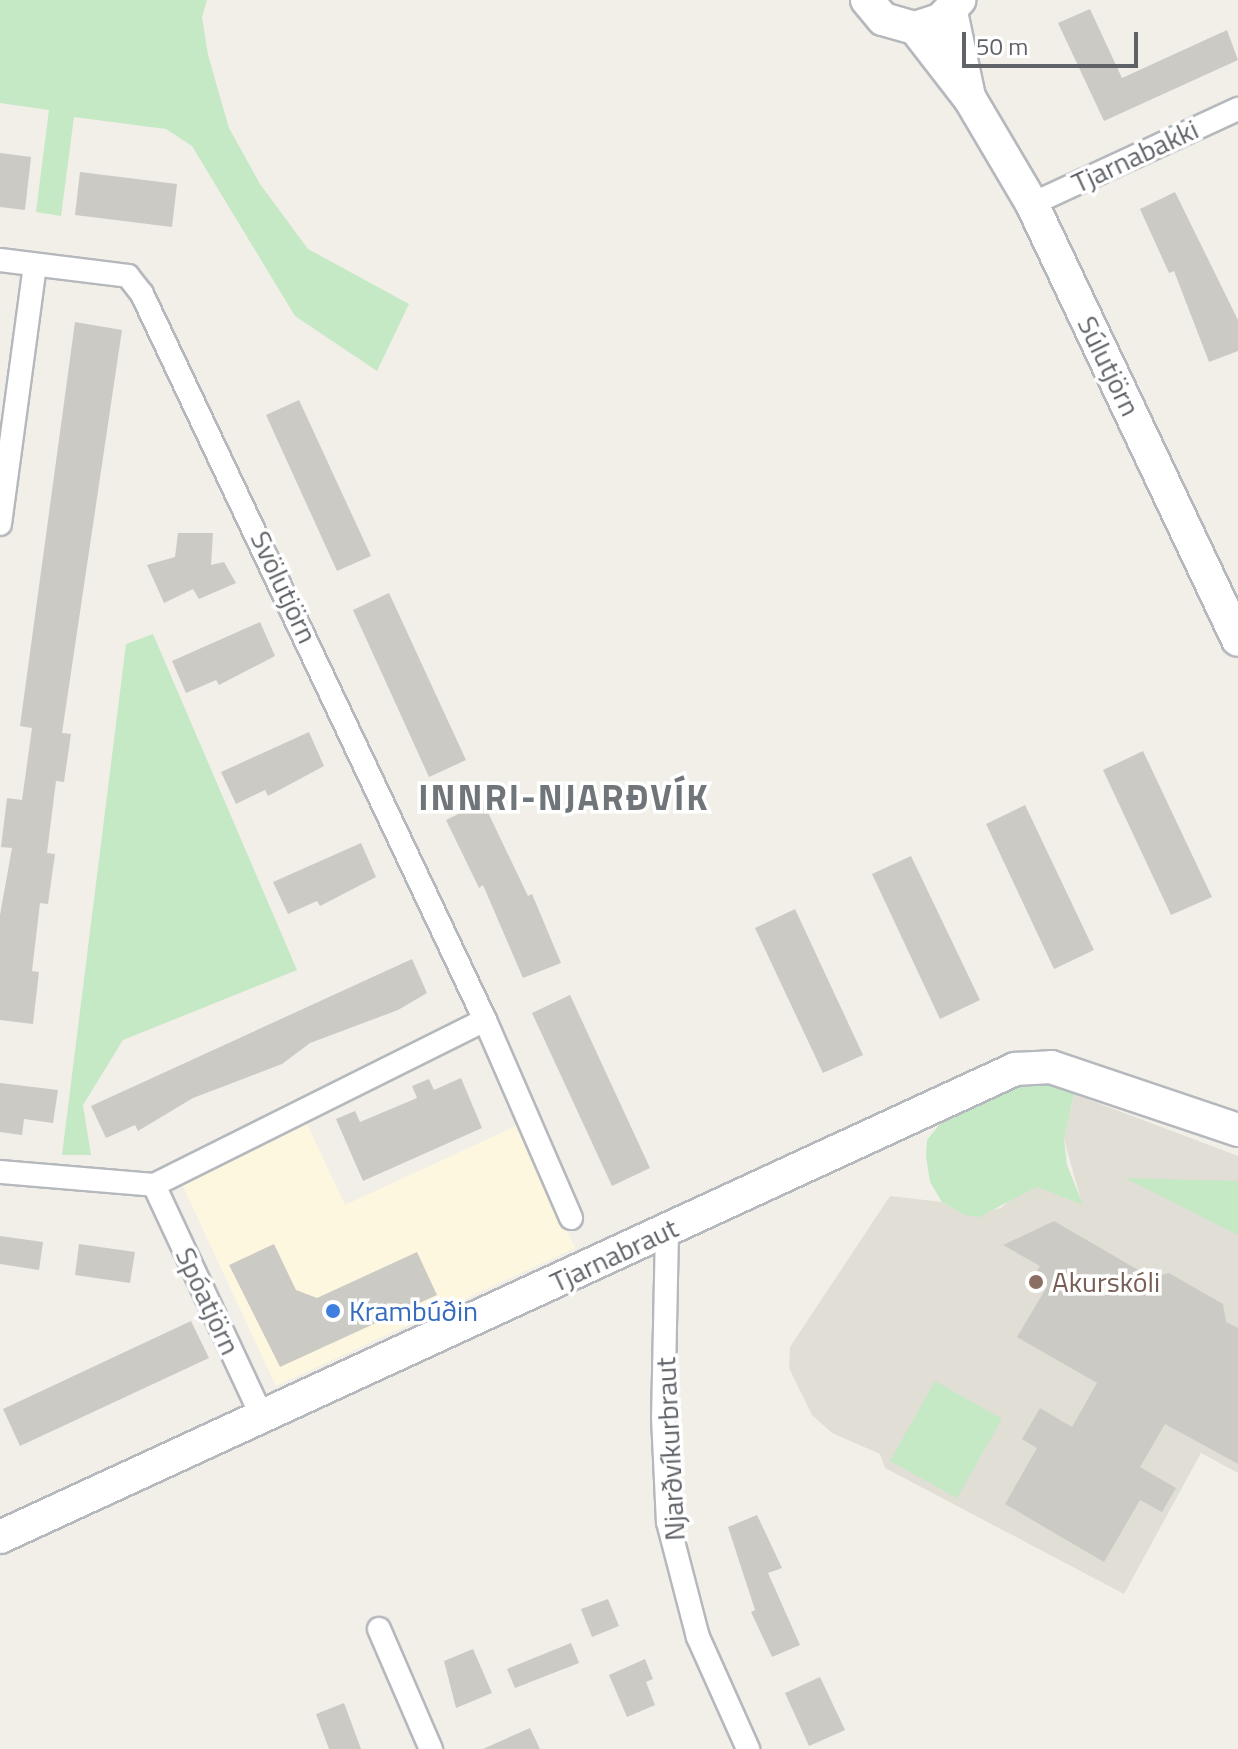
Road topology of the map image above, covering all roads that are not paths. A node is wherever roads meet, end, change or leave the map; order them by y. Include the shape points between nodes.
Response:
1 (863, 3) edge
2 (955, 6) edge
3 (915, 28) junction
4 (970, 99) junction
5 (1238, 109) edge
6 (1032, 204) junction
7 (0, 260) edge
8 (35, 265) junction
9 (0, 524) edge
10 (1238, 640) edge
11 (485, 1020) junction
12 (1238, 1130) edge
13 (0, 1172) edge
14 (154, 1185) junction
15 (571, 1218) dead end
16 (667, 1231) junction
17 (262, 1417) junction
18 (0, 1537) edge
19 (379, 1629) dead end
20 (431, 1749) edge
21 (748, 1749) edge

1 - 3 street via 898,26
2 - 3 street
2 - 4 street, Súlutjörn
3 - 4 street, Súlutjörn
4 - 6 street, Súlutjörn
5 - 6 street, Tjarnabakki
6 - 10 street, Súlutjörn
7 - 8 street, Svölutjörn
8 - 9 street
8 - 11 street, Svölutjörn via 128,276 149,305
11 - 14 street
11 - 15 street, Svölutjörn
12 - 16 street, Tjarnabraut via 1051,1067 1015,1069
13 - 14 street
14 - 17 street, Spóatjörn
16 - 17 street, Tjarnabraut
16 - 21 street, Njarðvíkurbraut via 663,1417 668,1522 698,1637
17 - 18 street, Tjarnabraut
19 - 20 street

